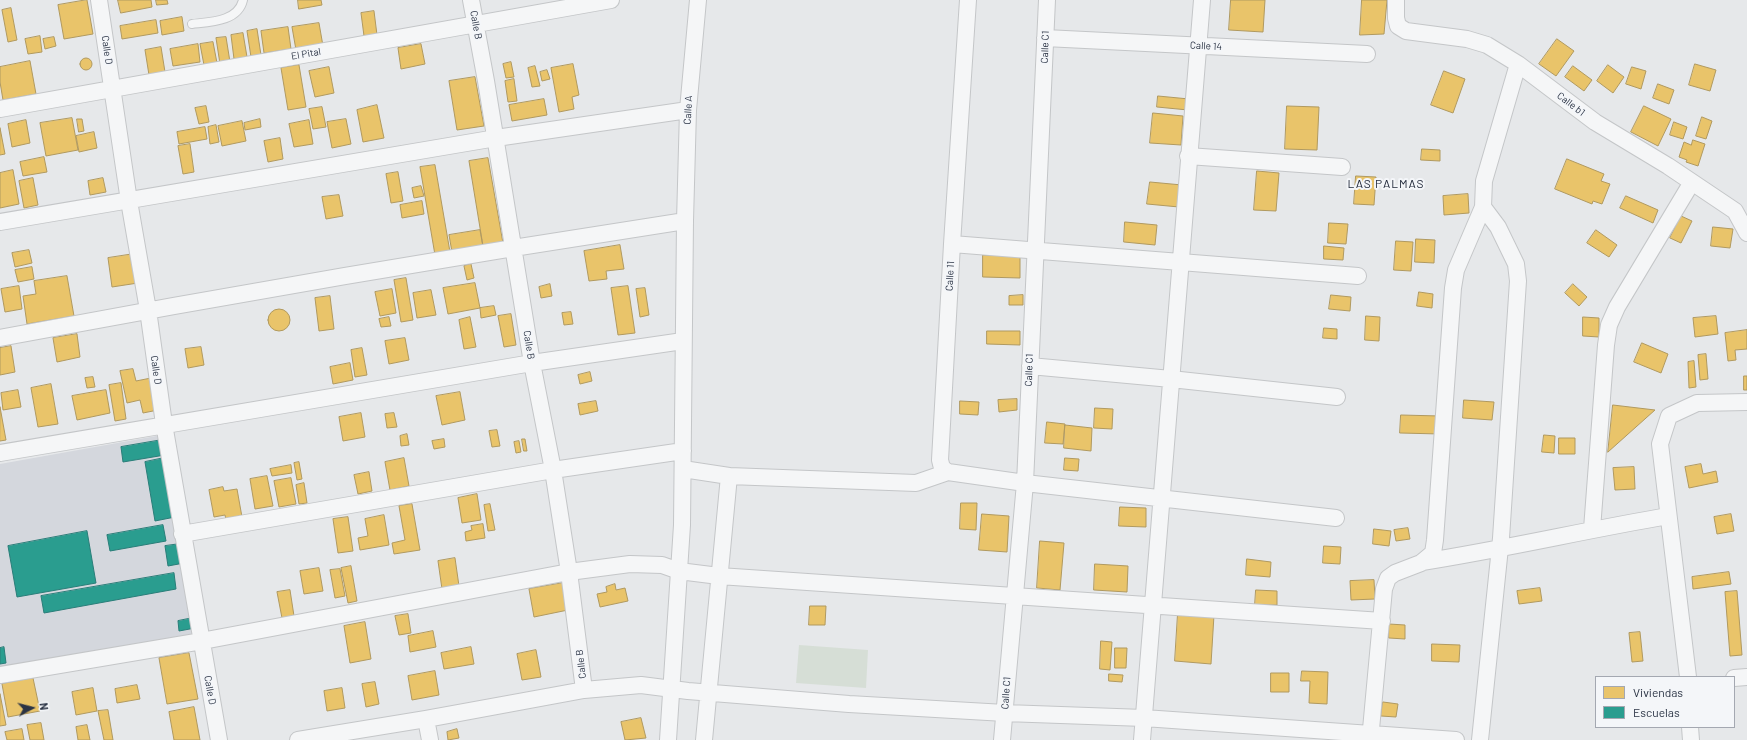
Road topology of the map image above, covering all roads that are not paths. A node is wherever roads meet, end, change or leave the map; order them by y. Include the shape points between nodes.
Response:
1 (100, 0) edge
2 (243, 0) edge
3 (471, 0) edge
4 (611, 0) edge
5 (698, 0) edge
6 (968, 0) edge
7 (1046, 0) edge
8 (1202, 0) edge
9 (1396, 0) edge
10 (192, 24) dead end
11 (475, 24) junction
12 (1045, 38) junction
13 (1197, 45) junction
14 (1367, 54) dead end
15 (1518, 64) junction
16 (112, 88) junction
17 (0, 109) edge
18 (688, 110) junction
19 (496, 138) junction
20 (1188, 156) junction
21 (1342, 167) dead end
22 (1692, 182) junction
23 (129, 200) junction
24 (1483, 207) junction
25 (685, 221) junction
26 (0, 222) edge
27 (1747, 234) edge
28 (952, 244) junction
29 (513, 248) junction
30 (1034, 251) junction
31 (1180, 261) junction
32 (1358, 276) dead end
33 (148, 310) junction
34 (0, 338) edge
35 (683, 341) junction
36 (532, 363) junction
37 (1030, 366) junction
38 (1171, 379) junction
39 (1337, 397) dead end
40 (1747, 402) edge
41 (164, 424) junction
42 (683, 451) junction
43 (0, 453) edge
44 (683, 469) junction
45 (553, 470) junction
46 (948, 472) junction
47 (729, 476) junction
48 (1025, 483) junction
49 (1162, 499) junction
50 (1668, 516) junction
51 (1336, 518) dead end
52 (1592, 529) junction
53 (182, 534) junction
54 (1500, 550) junction
55 (1421, 563) junction
56 (679, 571) junction
57 (570, 572) junction
58 (719, 576) junction
59 (1014, 596) junction
60 (1152, 606) junction
61 (1382, 621) junction
62 (202, 640) junction
63 (0, 675) edge
64 (1688, 676) edge
65 (1735, 678) edge
66 (1747, 678) edge
67 (671, 689) junction
68 (584, 690) junction
69 (710, 693) junction
70 (1005, 713) junction
71 (1144, 718) junction
72 (426, 719) junction
73 (1690, 728) edge
74 (1370, 737) edge
75 (219, 740) edge
76 (298, 740) edge
77 (430, 740) edge
78 (668, 740) edge
79 (704, 740) edge
80 (1002, 740) edge
81 (1142, 740) edge
82 (1456, 740) edge
83 (1480, 740) edge
84 (1691, 740) edge

1 - 16 street, Calle D
2 - 10 lane via 242,6 225,19
3 - 11 street, Calle B
4 - 11 street, El Pital
5 - 18 street, Calle A
6 - 28 street, Calle 11
7 - 12 street, Calle C1
8 - 13 street
9 - 15 street, Calle b1 via 1398,26 1406,31 1467,39 1487,45
11 - 16 street, El Pital
11 - 19 street, Calle B
12 - 13 street, Calle 14
12 - 30 street, Calle C1
13 - 14 street, Calle 14
13 - 20 street
15 - 22 street, Calle b1 via 1595,122
15 - 24 street via 1484,181
16 - 17 street, El Pital
16 - 23 street, Calle D
18 - 19 street
18 - 25 street, Calle A
19 - 23 street
19 - 29 street, Calle B
20 - 21 street
20 - 31 street
22 - 27 street, Calle b1 via 1735,211
22 - 52 street via 1617,307 1609,325
23 - 26 street
23 - 33 street, Calle D
24 - 54 street via 1498,227 1516,264 1518,281
24 - 55 street via 1456,270 1452,296 1436,540 1433,553
25 - 29 street
25 - 35 street, Calle A
28 - 30 street
28 - 46 street, Calle 11 via 940,460 942,468
29 - 33 street
29 - 36 street, Calle B
30 - 31 street
30 - 37 street, Calle C1
31 - 32 street
31 - 38 street
33 - 34 street
33 - 41 street, Calle D
35 - 36 street
35 - 42 street, Calle A
36 - 41 street
36 - 45 street, Calle B
37 - 38 street
37 - 48 street, Calle C1
38 - 39 street
38 - 49 street
40 - 50 street via 1697,403 1669,416 1660,444
41 - 43 street
41 - 53 street, Calle D
42 - 44 street, Calle A
42 - 45 street
44 - 47 street
44 - 56 street, Calle A
45 - 53 street
45 - 57 street, Calle B
46 - 47 street via 916,483
46 - 48 street
47 - 58 street
48 - 49 street
48 - 59 street, Calle C1
49 - 51 street
49 - 60 street
50 - 52 street
50 - 64 street
52 - 54 street
53 - 62 street, Calle D
54 - 55 street
54 - 83 street
55 - 61 street via 1388,578 1384,589
56 - 57 street via 662,565 630,564
56 - 58 street
56 - 67 street, Calle A
57 - 62 street
57 - 68 street, Calle B
58 - 59 street
58 - 69 street
59 - 60 street
59 - 70 street, Calle C1
60 - 61 street
60 - 71 street
61 - 74 street
62 - 63 street
62 - 75 street, Calle D
65 - 66 street
67 - 68 street via 641,685
67 - 69 street
67 - 78 street, Calle A
68 - 72 street
69 - 70 street
69 - 79 street
70 - 71 street
70 - 80 street, Calle C1
71 - 74 street
71 - 81 street
72 - 76 street
72 - 77 street
73 - 84 street
74 - 82 street

